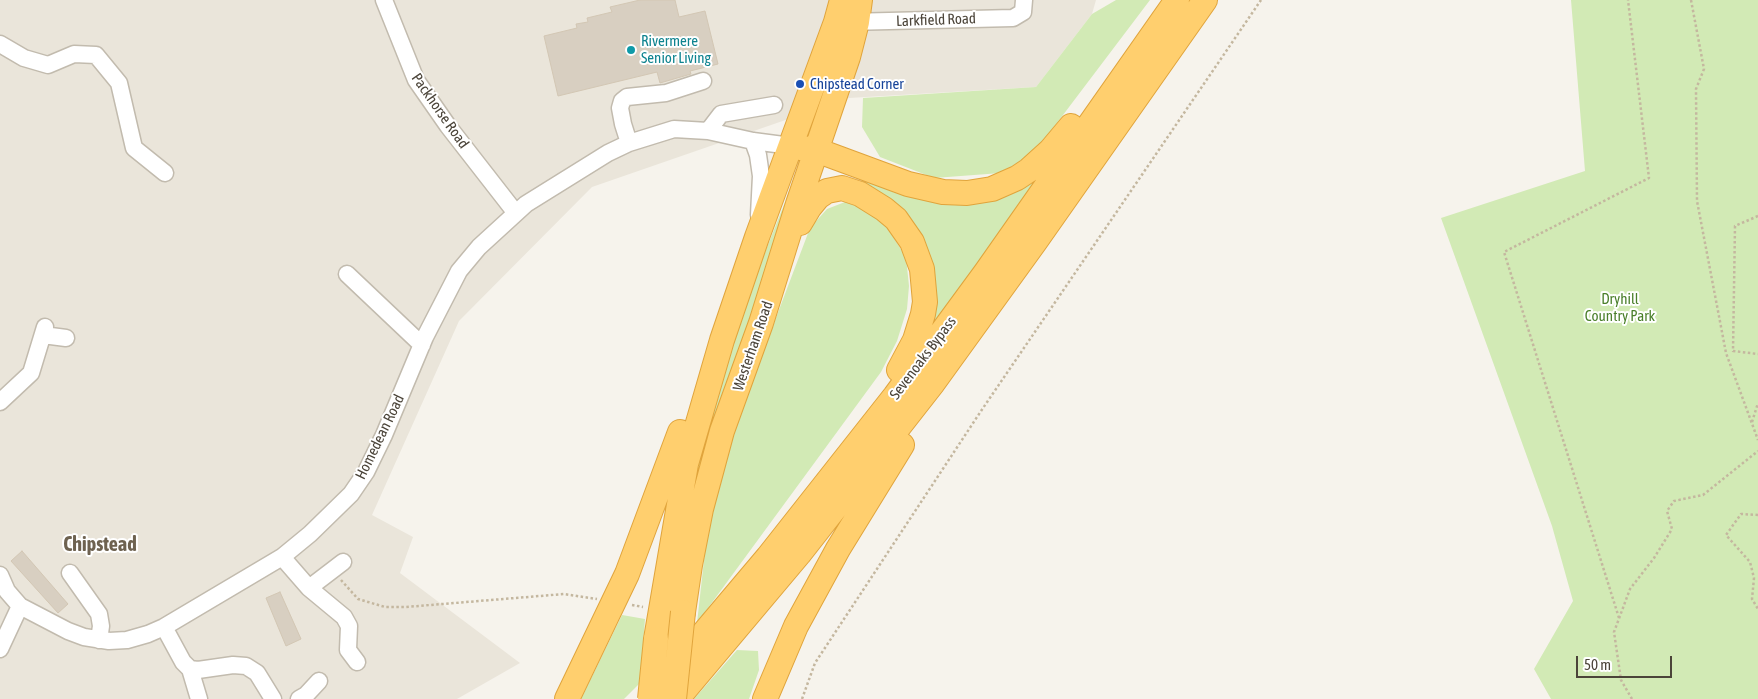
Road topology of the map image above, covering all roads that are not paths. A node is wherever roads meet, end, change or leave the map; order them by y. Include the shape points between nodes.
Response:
1 (384, 0) edge
2 (1024, 0) edge
3 (1205, 0) edge
4 (1171, 9) edge
5 (849, 11) edge
6 (0, 44) edge
7 (703, 81) dead end
8 (774, 105) dead end
9 (708, 131) junction
10 (753, 141) junction
11 (629, 144) junction
12 (791, 146) junction
13 (816, 150) junction
14 (165, 173) dead end
15 (515, 212) junction
16 (757, 237) junction
17 (783, 256) junction
18 (347, 274) dead end
19 (969, 334) junction
20 (66, 338) dead end
21 (722, 340) junction
22 (422, 345) junction
23 (0, 402) edge
24 (799, 518) junction
25 (282, 557) junction
26 (337, 565) road end
27 (70, 573) dead end
28 (0, 575) edge
29 (309, 588) junction
30 (20, 606) junction
31 (672, 610) junction
32 (164, 627) junction
33 (99, 640) junction
34 (0, 649) edge
35 (357, 662) dead end
36 (190, 669) junction
37 (319, 681) dead end
38 (199, 699) edge
39 (274, 699) edge
40 (299, 699) edge
41 (567, 699) edge
42 (649, 699) edge
43 (675, 699) edge
44 (765, 699) edge

1 - 15 street, Packhorse Road via 416,80
2 - 5 street, Larkfield Road via 1023,12 1013,18
3 - 19 highway, Sevenoaks Bypass
4 - 13 highway via 1119,63 1050,151 1005,185 979,192 943,192 891,178
4 - 24 highway, Sevenoaks Bypass via 956,314
5 - 12 highway, Westerham Road
5 - 13 highway, Westerham Road via 848,57
6 - 14 street via 24,58 48,65 74,54 96,55 119,83 134,148
7 - 11 street via 666,92 627,97 622,101 620,108
8 - 9 street via 721,114
9 - 10 street
9 - 11 street via 674,129
10 - 12 street
10 - 16 street via 761,176
11 - 15 street, Homedean Road via 608,153
12 - 13 highway
12 - 16 highway, Westerham Road
13 - 17 highway, Westerham Road
15 - 22 street, Homedean Road via 459,271
16 - 21 highway, Westerham Road
17 - 24 highway via 808,208 818,197 835,189 850,190 872,200 896,219 912,242 922,269 925,290 920,327 906,359
17 - 31 highway, Westerham Road via 722,431 701,508 690,565
18 - 22 street
19 - 43 highway, Sevenoaks Bypass via 844,498 749,615
19 - 44 highway via 838,549 796,626
20 - 23 street via 44,331 31,373
21 - 31 highway, Westerham Road via 686,464
21 - 41 highway via 695,392 614,602
22 - 25 street, Homedean Road via 366,472 341,505
24 - 42 highway, Sevenoaks Bypass
25 - 29 street
25 - 32 street, Homedean Road
26 - 29 street
27 - 33 street via 99,614
28 - 30 street via 7,591
29 - 35 street via 344,616 349,626 348,650
30 - 33 street, Homedean Road via 68,632
30 - 34 street
31 - 42 highway, Westerham Road, bridge via 656,639
31 - 43 highway, Westerham Road, bridge
32 - 33 street, Homedean Road via 127,640
32 - 36 street
36 - 38 street
36 - 39 street via 246,666 257,673
37 - 40 street

